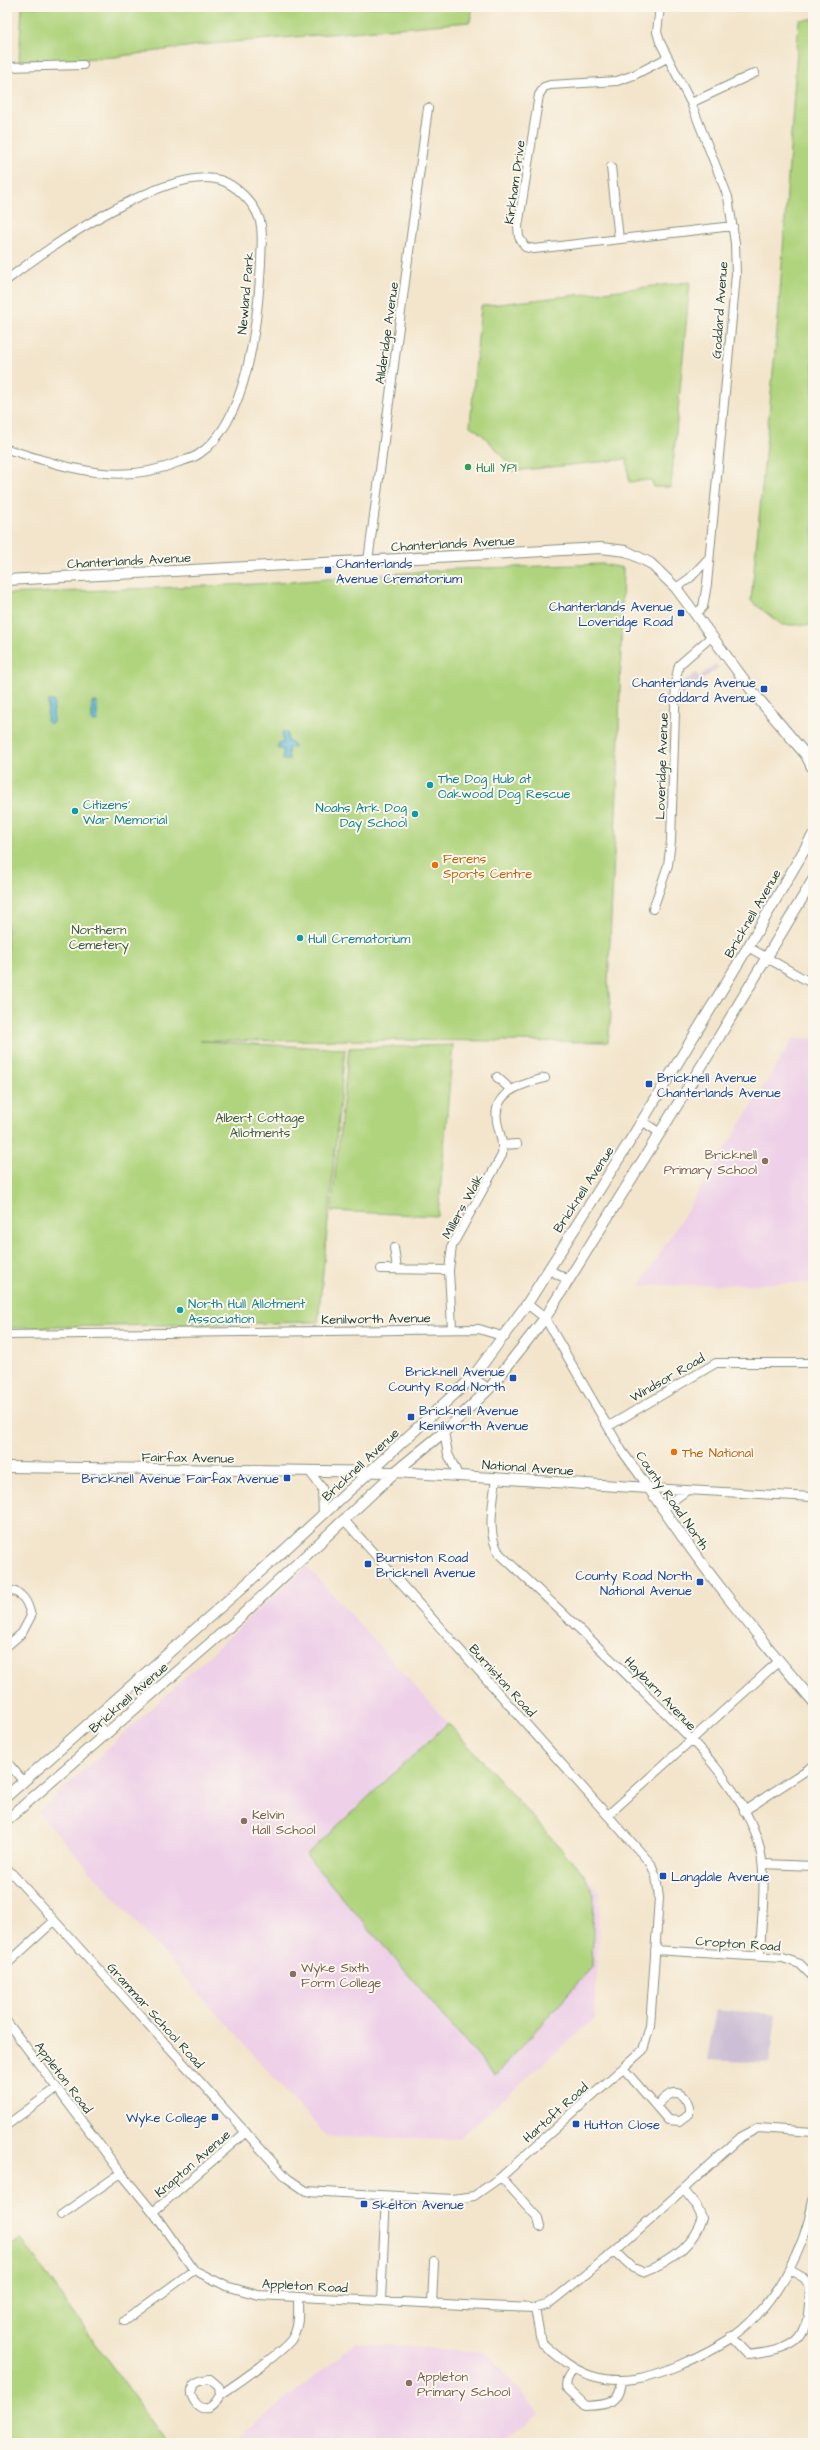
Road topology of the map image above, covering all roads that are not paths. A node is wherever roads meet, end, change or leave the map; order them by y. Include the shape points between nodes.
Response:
1 (660, 7) edge
2 (667, 58) junction
3 (83, 65) dead end
4 (7, 67) edge
5 (754, 73) dead end
6 (691, 103) junction
7 (428, 108) dead end
8 (611, 167) dead end
9 (733, 226) junction
10 (618, 239) junction
11 (7, 280) edge
12 (7, 449) edge
13 (709, 558) junction
14 (368, 561) junction
15 (7, 580) edge
16 (676, 588) junction
17 (695, 615) junction
18 (711, 636) junction
19 (809, 757) edge
20 (813, 769) edge
21 (813, 835) edge
22 (813, 880) edge
23 (653, 909) dead end
24 (748, 947) junction
25 (766, 958) junction
26 (813, 984) edge
27 (497, 1077) dead end
28 (545, 1078) dead end
29 (510, 1090) junction
30 (642, 1121) junction
31 (660, 1133) junction
32 (517, 1144) dead end
33 (503, 1145) junction
34 (394, 1248) dead end
35 (397, 1268) junction
36 (381, 1269) dead end
37 (548, 1269) junction
38 (449, 1270) junction
39 (568, 1280) junction
40 (527, 1304) junction
41 (545, 1318) junction
42 (452, 1329) junction
43 (7, 1335) edge
44 (505, 1337) junction
45 (813, 1362) edge
46 (473, 1377) junction
47 (489, 1389) junction
48 (609, 1426) junction
49 (444, 1432) junction
50 (7, 1467) edge
51 (309, 1471) junction
52 (369, 1472) junction
53 (395, 1472) junction
54 (458, 1475) junction
55 (496, 1477) junction
56 (649, 1488) junction
57 (686, 1491) junction
58 (813, 1497) edge
59 (662, 1509) junction
60 (323, 1515) junction
61 (345, 1521) junction
62 (7, 1590) edge
63 (7, 1646) edge
64 (779, 1661) junction
65 (813, 1701) edge
66 (92, 1720) junction
67 (105, 1734) junction
68 (689, 1740) junction
69 (7, 1762) edge
70 (813, 1766) edge
71 (24, 1782) junction
72 (7, 1796) edge
73 (744, 1811) junction
74 (608, 1815) junction
75 (7, 1820) edge
76 (643, 1854) joint
77 (762, 1864) junction
78 (813, 1866) edge
79 (7, 1868) edge
80 (54, 1921) junction
81 (655, 1950) junction
82 (760, 1955) junction
83 (7, 1964) edge
84 (813, 1976) edge
85 (7, 2022) edge
86 (623, 2068) junction
87 (57, 2088) junction
88 (656, 2106) dead end
89 (7, 2125) edge
90 (246, 2132) junction
91 (813, 2132) edge
92 (121, 2173) junction
93 (501, 2177) junction
94 (287, 2178) joint
95 (684, 2190) junction
96 (386, 2196) junction
97 (813, 2200) edge
98 (154, 2212) junction
99 (61, 2215) dead end
100 (540, 2227) dead end
101 (615, 2251) junction
102 (434, 2262) dead end
103 (194, 2270) junction
104 (790, 2270) junction
105 (298, 2298) junction
106 (381, 2300) junction
107 (432, 2304) junction
108 (535, 2308) junction
109 (124, 2321) dead end
110 (731, 2337) junction
111 (573, 2368) junction
112 (622, 2381) junction
113 (220, 2395) dead end

1 - 2 street, Goddard Avenue via 657,32
2 - 6 street, Goddard Avenue
2 - 10 street, Kirkham Drive via 617,81 550,85 544,87 539,95 518,227 519,237 525,247 534,249
3 - 4 street
5 - 6 street
6 - 9 street, Goddard Avenue via 728,197
7 - 14 street, Allderidge Avenue
8 - 10 street
9 - 10 street, Kirkham Drive
9 - 13 street, Goddard Avenue via 736,275
11 - 12 street, Newland Park via 77,230 109,212 154,191 197,178 222,180 250,201 260,219 259,290 255,333 242,386 224,429 200,454 147,473 116,475 84,471
13 - 16 street via 690,578
13 - 17 street, Goddard Avenue via 703,607
14 - 15 street, Chanterlands Avenue
14 - 16 street, Chanterlands Avenue via 601,548 626,551 650,563
16 - 17 street, Chanterlands Avenue
17 - 18 street, Chanterlands Avenue
18 - 19 street, Chanterlands Avenue via 756,696
18 - 23 street, Loveridge Avenue via 679,665 676,678 671,841 668,865
19 - 20 street, Chanterlands Avenue
21 - 24 street, Bricknell Avenue
22 - 25 street, Bricknell Avenue
24 - 25 street
24 - 30 street, Bricknell Avenue
25 - 26 street
25 - 31 street, Bricknell Avenue
27 - 29 street
28 - 29 street
29 - 33 street, Millers Walk via 498,1104 497,1120
30 - 31 street
30 - 37 street, Bricknell Avenue
31 - 39 street, Bricknell Avenue
32 - 33 street
33 - 38 street, Millers Walk via 502,1155 492,1177 452,1246
34 - 35 street
35 - 36 street
35 - 38 street
37 - 39 street
37 - 40 street, Bricknell Avenue
38 - 42 street, Millers Walk
39 - 41 street, Bricknell Avenue
40 - 41 street, County Road North
40 - 44 street, Bricknell Avenue
41 - 47 street, Bricknell Avenue
41 - 48 street, County Road North
42 - 43 street, Kenilworth Avenue
42 - 44 street, Kenilworth Avenue via 479,1329
44 - 46 street, Bricknell Avenue
45 - 48 street, Windsor Road via 716,1363
46 - 47 street
46 - 52 street, Bricknell Avenue
47 - 49 street, Bricknell Avenue
48 - 56 street, County Road North via 622,1451
49 - 53 street, Bricknell Avenue
49 - 54 street via 448,1454
50 - 51 street, Fairfax Avenue
51 - 52 street, Fairfax Avenue
51 - 60 street, Bricknell Avenue via 322,1488
52 - 53 street, National Avenue
52 - 60 street, Bricknell Avenue
53 - 54 street, National Avenue
53 - 61 street, Bricknell Avenue
54 - 55 street, National Avenue
55 - 56 street, National Avenue
55 - 68 street, Hayburn Avenue via 491,1534 497,1549
56 - 57 street, National Avenue
56 - 59 street, County Road North
57 - 58 street, National Avenue
57 - 59 street
59 - 64 street, County Road North
60 - 66 street, Bricknell Avenue
61 - 67 street, Bricknell Avenue via 232,1624
61 - 74 street, Burniston Road
62 - 63 street via 18,1592 27,1603 31,1616 22,1633
64 - 65 street, County Road North
64 - 68 street
66 - 67 street
66 - 71 street, Bricknell Avenue
67 - 75 street, Bricknell Avenue
68 - 73 street, Hayburn Avenue via 719,1772
68 - 74 street
69 - 71 street
70 - 73 street
71 - 72 street, Bricknell Avenue
73 - 77 street, Hayburn Avenue via 757,1838
74 - 76 street, Burniston Road
76 - 81 street, Hartoft Road via 656,1876 659,1898
77 - 78 street
77 - 82 street, Hayburn Avenue
79 - 80 street, Grammar School Road
80 - 83 street
80 - 90 street, Grammar School Road
81 - 82 street, Cropton Road
81 - 86 street, Hartoft Road via 650,2026 643,2050
82 - 84 street, Cropton Road via 783,1958 800,1964
85 - 87 street, Appleton Road
86 - 88 street
86 - 93 street, Hartoft Road
87 - 89 street
87 - 92 street, Appleton Road
90 - 94 street, Grammar School Road
90 - 98 street, Knapton Avenue
91 - 95 street, Appleton Road via 758,2128 741,2137
92 - 98 street, Appleton Road
92 - 99 street
93 - 96 street, Hartoft Road via 474,2196 453,2199
93 - 100 street via 538,2218
94 - 96 street, Hartoft Road via 306,2190
95 - 101 street, Appleton Road
95 - 101 street via 702,2218 698,2231 678,2254 661,2265 643,2272 633,2268
96 - 106 street
97 - 104 street via 810,2221
98 - 103 street, Appleton Road
101 - 108 street, Appleton Road via 560,2296 547,2305
102 - 107 street
103 - 105 street, Appleton Road via 226,2286 258,2295
103 - 109 street
104 - 110 street via 768,2302
104 - 110 street via 804,2278 810,2286 809,2318 804,2334 789,2347 748,2355
105 - 106 street, Appleton Road
105 - 113 street via 298,2327 291,2340
106 - 107 street, Appleton Road
107 - 108 street, Appleton Road
108 - 111 street via 542,2342
110 - 112 street via 694,2358 658,2374
111 - 112 street via 592,2376
111 - 112 street via 566,2387 586,2406 612,2402 620,2394

